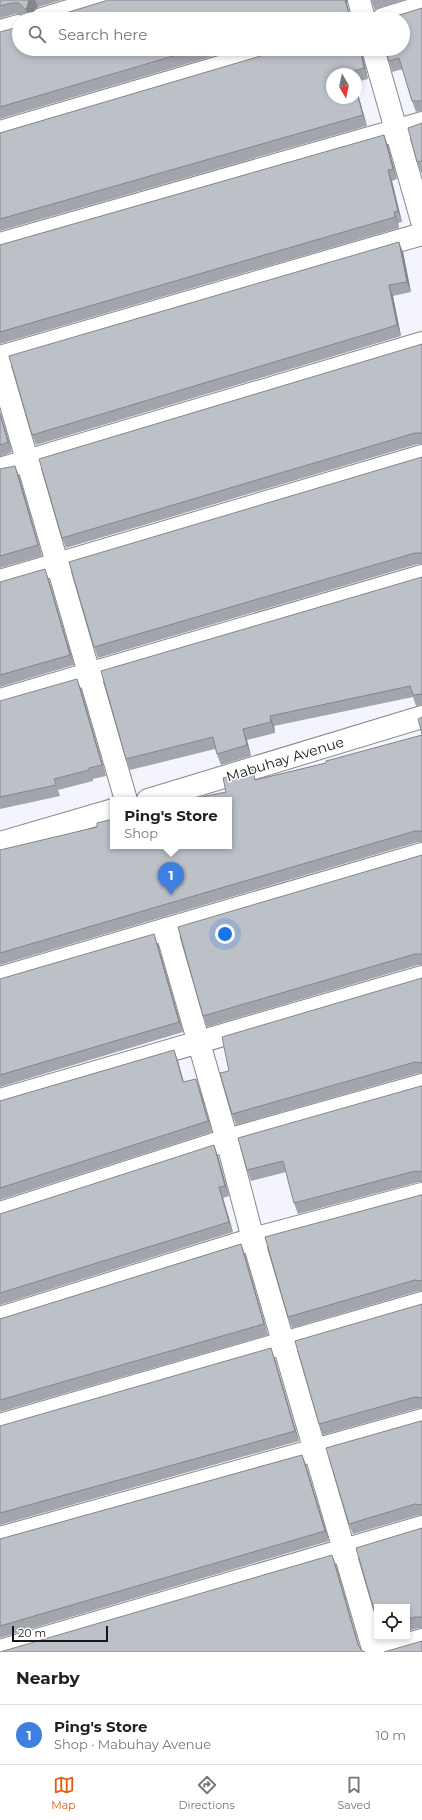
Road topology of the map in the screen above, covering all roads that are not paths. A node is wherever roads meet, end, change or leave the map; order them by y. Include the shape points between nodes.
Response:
1 (105, 0) edge
2 (359, 0) edge
3 (422, 8) edge
4 (65, 12) edge
5 (362, 12) edge
6 (408, 12) edge
7 (12, 28) edge
8 (0, 32) edge
9 (257, 56) edge
10 (375, 56) edge
11 (422, 123) edge
12 (396, 131) junction
13 (0, 132) edge
14 (422, 221) edge
15 (422, 234) edge
16 (0, 244) edge
17 (422, 343) edge
18 (0, 357) edge
19 (0, 367) edge
20 (422, 456) edge
21 (27, 461) junction
22 (0, 469) edge
23 (57, 564) junction
24 (422, 576) edge
25 (0, 581) edge
26 (89, 674) junction
27 (0, 700) edge
28 (422, 718) edge
29 (125, 797) edge
30 (158, 797) edge
31 (110, 811) edge
32 (0, 843) edge
33 (422, 854) edge
34 (166, 930) junction
35 (422, 977) edge
36 (0, 978) edge
37 (198, 1042) junction
38 (422, 1086) edge
39 (0, 1100) edge
40 (227, 1140) junction
41 (422, 1194) edge
42 (0, 1213) edge
43 (253, 1239) junction
44 (422, 1302) edge
45 (0, 1318) edge
46 (283, 1343) junction
47 (422, 1420) edge
48 (0, 1425) edge
49 (316, 1450) junction
50 (422, 1527) edge
51 (0, 1538) edge
52 (345, 1550) junction
53 (422, 1640) edge
54 (0, 1651) edge
55 (374, 1652) edge
56 (380, 1652) edge

1 - 4 street
2 - 5 street
3 - 6 street
7 - 8 street
9 - 13 street
10 - 12 street
11 - 12 street
12 - 14 street
12 - 16 street
15 - 18 street
17 - 21 street
19 - 21 street
20 - 23 street
21 - 22 street
21 - 23 street
23 - 25 street
23 - 26 street
24 - 26 street
26 - 27 street
26 - 29 street
28 - 30 street, Mabuhay Avenue
31 - 32 street
33 - 34 street
34 - 36 street
34 - 37 street
35 - 37 street
37 - 39 street
37 - 40 street
38 - 40 street
40 - 42 street
40 - 43 street
41 - 43 street
43 - 45 street
43 - 46 street
44 - 46 street
46 - 48 street
46 - 49 street
47 - 49 street
49 - 51 street
49 - 52 street
50 - 52 street
52 - 54 street
52 - 55 street
53 - 56 street

